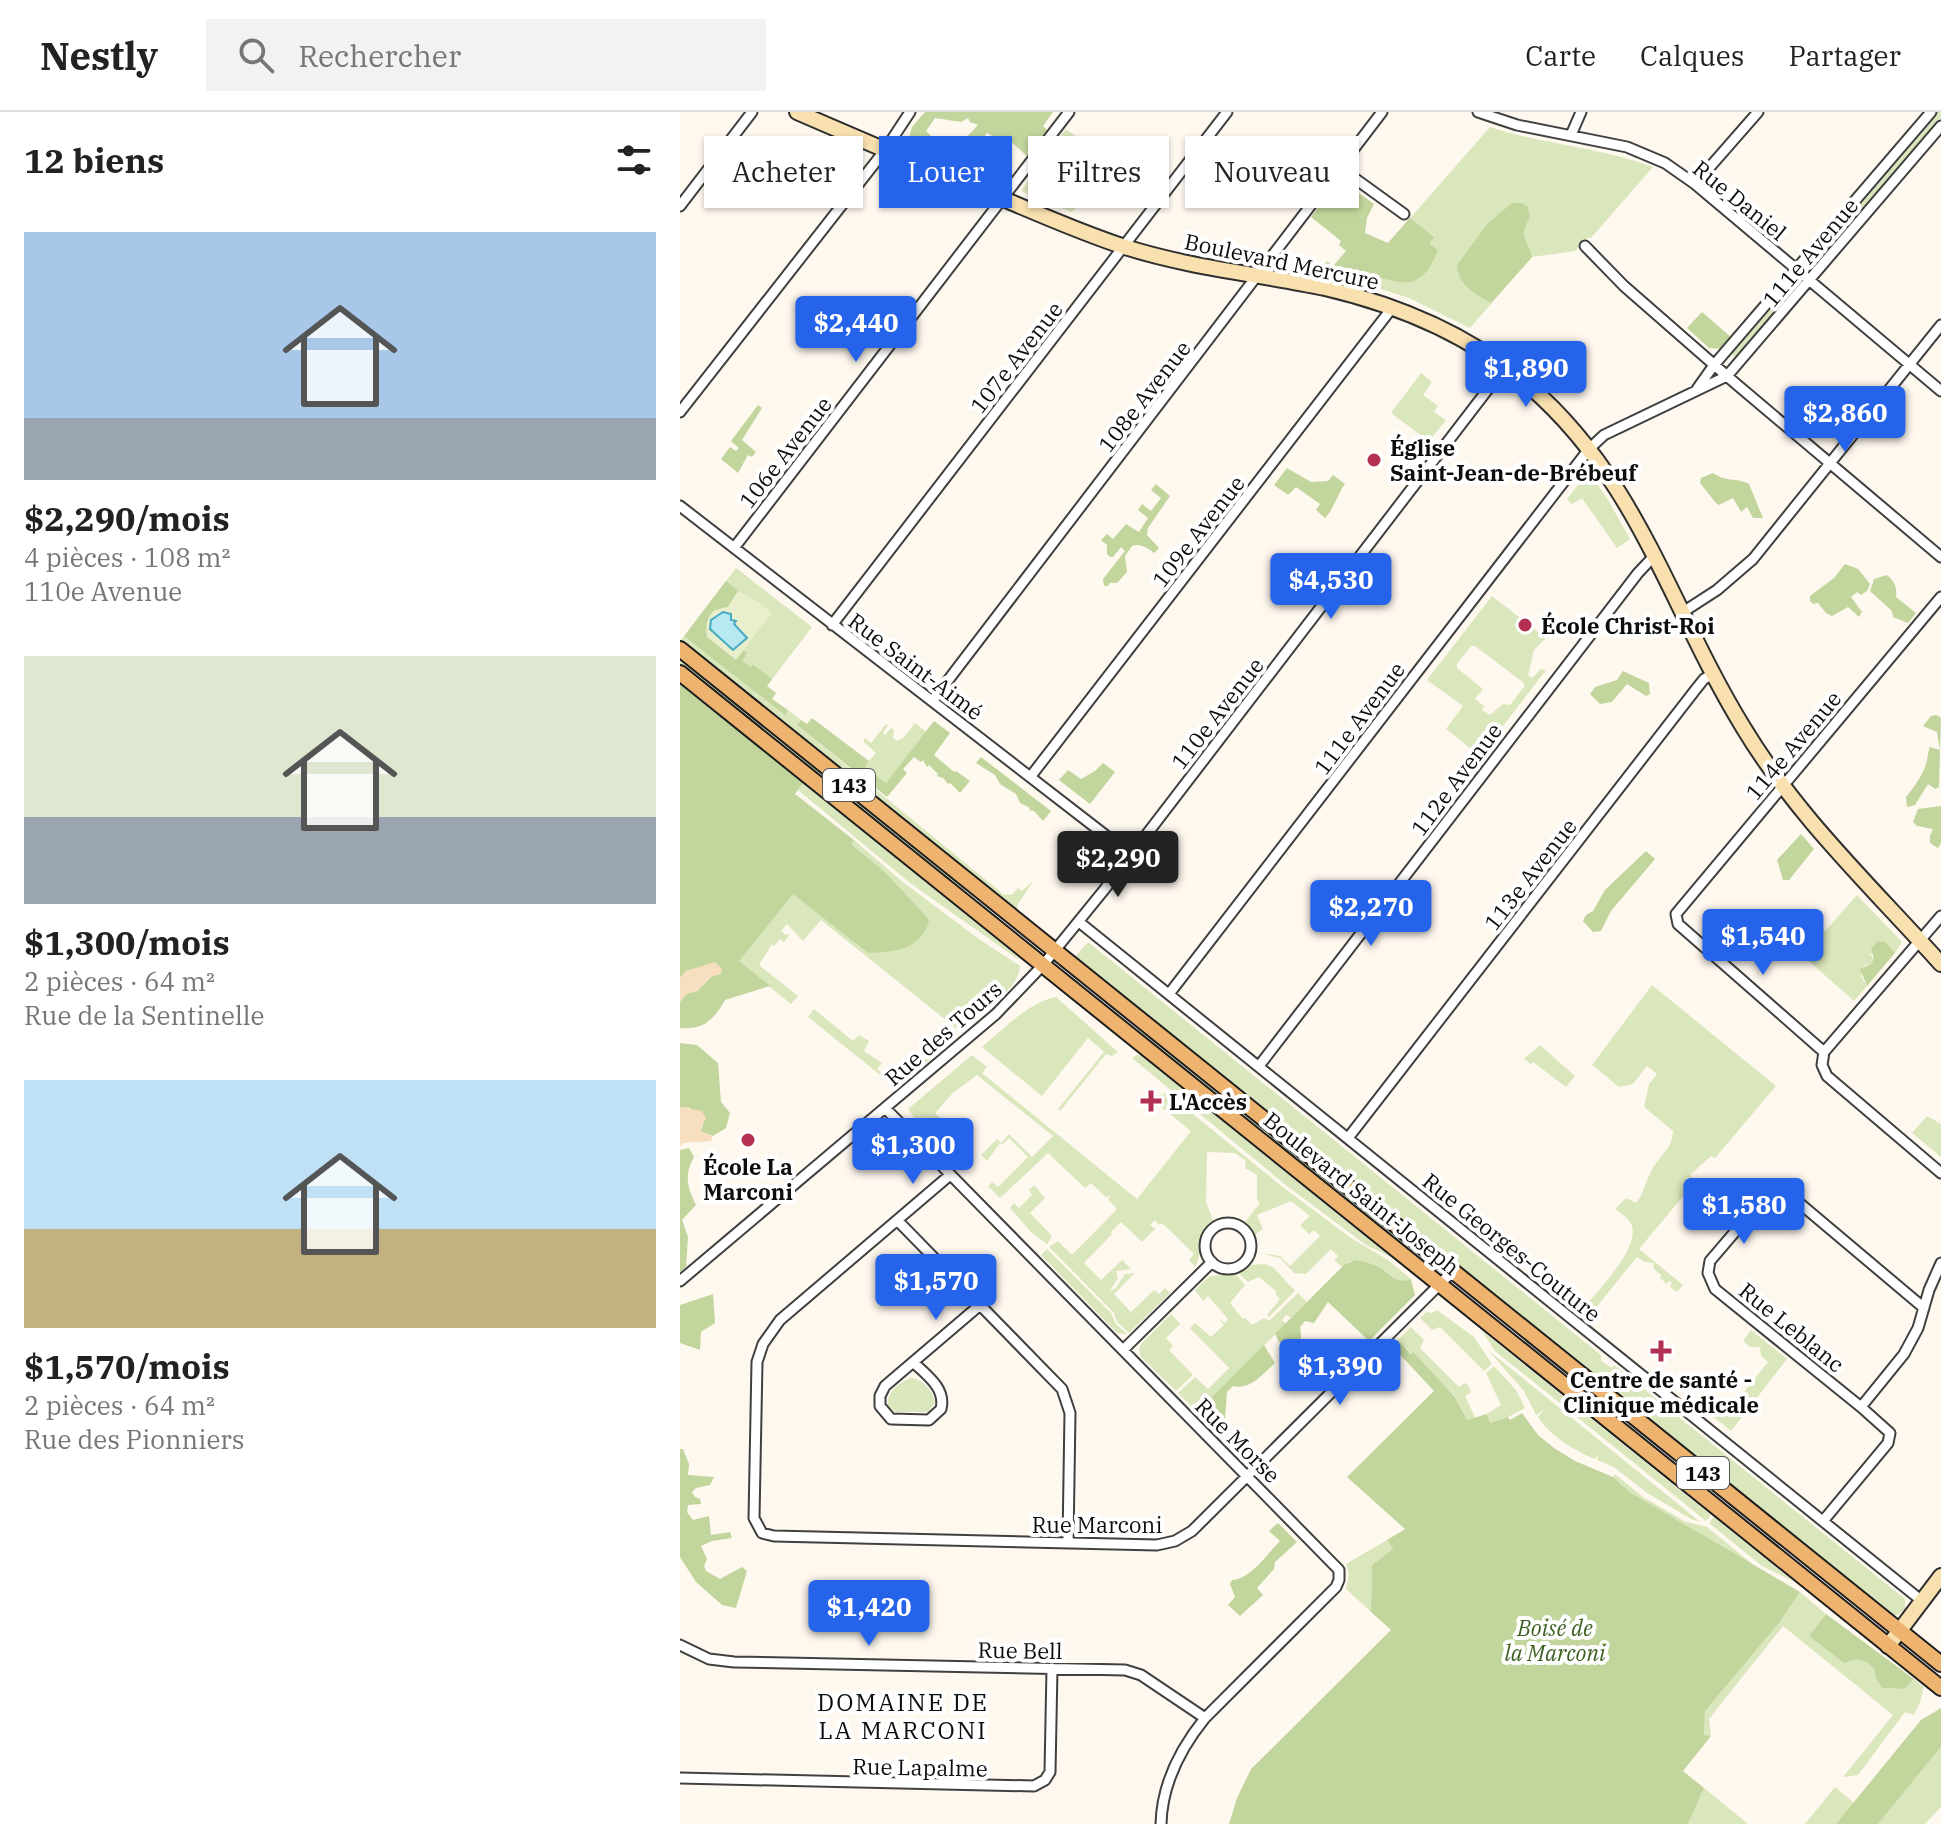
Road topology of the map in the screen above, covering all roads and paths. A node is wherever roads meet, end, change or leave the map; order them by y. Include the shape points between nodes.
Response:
1 (752, 112) edge
2 (797, 112) edge
3 (910, 112) edge
4 (1069, 112) edge
5 (1227, 112) edge
6 (1382, 112) edge
7 (1478, 112) edge
8 (1581, 112) edge
9 (1758, 112) edge
10 (1931, 112) edge
11 (1941, 126) edge
12 (1571, 135) junction
13 (894, 136) edge
14 (1359, 141) edge
15 (879, 147) edge
16 (879, 158) edge
17 (1359, 181) edge
18 (1695, 184) junction
19 (1012, 187) edge
20 (1012, 202) edge
21 (680, 206) edge
22 (996, 208) edge
23 (1309, 208) edge
24 (1404, 214) dead end
25 (1124, 246) junction
26 (1585, 246) dead end
27 (1796, 270) junction
28 (1258, 276) junction
29 (1810, 280) junction
30 (1392, 308) junction
31 (1941, 325) edge
32 (1909, 363) junction
33 (1714, 365) junction
34 (1505, 367) junction
35 (1727, 376) junction
36 (1697, 389) junction
37 (1941, 391) edge
38 (680, 412) edge
39 (1589, 449) junction
40 (1830, 463) junction
41 (680, 506) edge
42 (734, 548) junction
43 (1655, 555) junction
44 (1941, 557) edge
45 (1941, 597) edge
46 (1683, 612) junction
47 (832, 625) junction
48 (680, 649) edge
49 (680, 673) edge
50 (1713, 674) junction
51 (933, 700) junction
52 (1031, 776) junction
53 (1782, 786) junction
54 (1131, 855) junction
55 (1941, 916) edge
56 (1079, 922) junction
57 (1920, 941) junction
58 (1055, 951) junction
59 (1941, 964) edge
60 (1043, 965) junction
61 (1169, 994) junction
62 (1824, 1052) junction
63 (1259, 1066) junction
64 (885, 1108) junction
65 (1348, 1138) junction
66 (1941, 1173) edge
67 (950, 1175) junction
68 (898, 1221) junction
69 (1212, 1262) junction
70 (1941, 1263) edge
71 (1453, 1271) junction
72 (680, 1281) edge
73 (1440, 1284) junction
74 (980, 1305) junction
75 (1924, 1308) junction
76 (1123, 1350) junction
77 (914, 1363) junction
78 (1861, 1407) junction
79 (1248, 1476) junction
80 (1823, 1521) junction
81 (1068, 1542) junction
82 (1941, 1576) edge
83 (1922, 1601) junction
84 (1900, 1631) junction
85 (680, 1645) edge
86 (1888, 1646) junction
87 (1941, 1664) edge
88 (1052, 1668) junction
89 (1941, 1688) edge
90 (1205, 1718) junction
91 (680, 1778) edge
92 (1161, 1824) edge

1 - 21 street
2 - 15 street, Boulevard Mercure
3 - 13 street
4 - 19 street, 106e Avenue
5 - 25 street, 107e Avenue
6 - 14 street, 108e Avenue
7 - 12 street, Rue Daniel
8 - 12 street
9 - 18 street
10 - 27 street, 111e Avenue
11 - 29 street, 111e Avenue
12 - 18 street, Rue Daniel via 1643,153
16 - 38 street
17 - 24 street
18 - 27 street, Rue Daniel
20 - 25 street, Boulevard Mercure
22 - 42 street, 106e Avenue
23 - 28 street, 108e Avenue
25 - 28 street, Boulevard Mercure
25 - 47 street, 107e Avenue
26 - 33 street
27 - 29 street, Rue Daniel
27 - 33 street, 111e Avenue
28 - 30 street, Boulevard Mercure
28 - 51 street, 108e Avenue
29 - 32 street, Rue Daniel
29 - 35 street, 111e Avenue
30 - 34 street, Boulevard Mercure via 1471,344
30 - 52 street, 109e Avenue
31 - 32 street
32 - 37 street, Rue Daniel
32 - 40 street
33 - 35 street
33 - 36 street, 111e Avenue
34 - 39 street, Boulevard Mercure
34 - 54 street, 110e Avenue
35 - 36 street, 111e Avenue
35 - 40 street
36 - 39 street, 111e Avenue via 1604,435
39 - 43 street, Boulevard Mercure via 1623,496
39 - 61 street, 111e Avenue
40 - 44 street
40 - 46 street via 1743,570
41 - 42 street, Rue Saint-Aimé
42 - 47 street, Rue Saint-Aimé
43 - 46 street, Boulevard Mercure
43 - 63 street, 112e Avenue
45 - 53 street, 114e Avenue
46 - 50 street, Boulevard Mercure
47 - 51 street, Rue Saint-Aimé
48 - 58 main road, Boulevard Saint-Joseph / 143
49 - 60 main road, Boulevard Saint-Joseph / 143
50 - 53 street, Boulevard Mercure
50 - 65 street, 113e Avenue via 1696,689
51 - 52 street, Rue Saint-Aimé
52 - 54 street, Rue Saint-Aimé
53 - 57 street, Boulevard Mercure
53 - 62 street, 114e Avenue via 1675,918
54 - 56 street, 110e Avenue
55 - 57 street
56 - 58 street, 110e Avenue
56 - 61 street, Rue Georges-Couture
57 - 59 street, Boulevard Mercure
57 - 62 street
58 - 60 street, 110e Avenue
58 - 71 main road, Boulevard Saint-Joseph / 143
60 - 64 street, Rue des Tours via 996,1014
60 - 73 main road, Boulevard Saint-Joseph / 143
61 - 63 street, Rue Georges-Couture
62 - 66 street via 1827,1076
63 - 65 street, Rue Georges-Couture
64 - 67 street, Rue Morse
64 - 72 street, Rue des Tours
65 - 80 street, Rue Georges-Couture
67 - 68 street
67 - 76 street, Rue Morse
68 - 74 street
68 - 81 street, Rue Marconi via 780,1320 759,1352 754,1518 760,1531 774,1536
69 - 69 street via 1225,1268 1245,1260 1250,1240 1241,1227 1227,1223 1213,1228 1205,1241
69 - 76 street
70 - 75 street
71 - 73 street, Rue Marconi
71 - 84 main road, Boulevard Saint-Joseph / 143
73 - 79 street, Rue Marconi
73 - 86 main road, Boulevard Saint-Joseph / 143
74 - 77 street
74 - 81 street via 1057,1382 1067,1401
75 - 78 street via 1904,1354
75 - 78 street, Rue Leblanc via 1783,1193 1763,1199 1710,1261 1708,1273 1715,1289
76 - 79 street, Rue Morse
77 - 77 street via 881,1392 881,1409 891,1419 929,1420 941,1409 940,1390
78 - 80 street, Rue Leblanc via 1886,1427 1890,1441
79 - 81 street, Rue Marconi via 1175,1541
79 - 90 street, Rue Morse via 1335,1563 1339,1580
80 - 83 street, Rue Georges-Couture
82 - 83 street
83 - 84 street
84 - 86 street
84 - 87 main road, Boulevard Saint-Joseph / 143
85 - 88 street, Rue Bell via 725,1661
86 - 89 main road, Boulevard Saint-Joseph / 143
88 - 90 street, Rue Bell via 1133,1672
88 - 91 street, Rue Lapalme via 1050,1770 1034,1786
90 - 92 street, Rue Morse via 1175,1765

